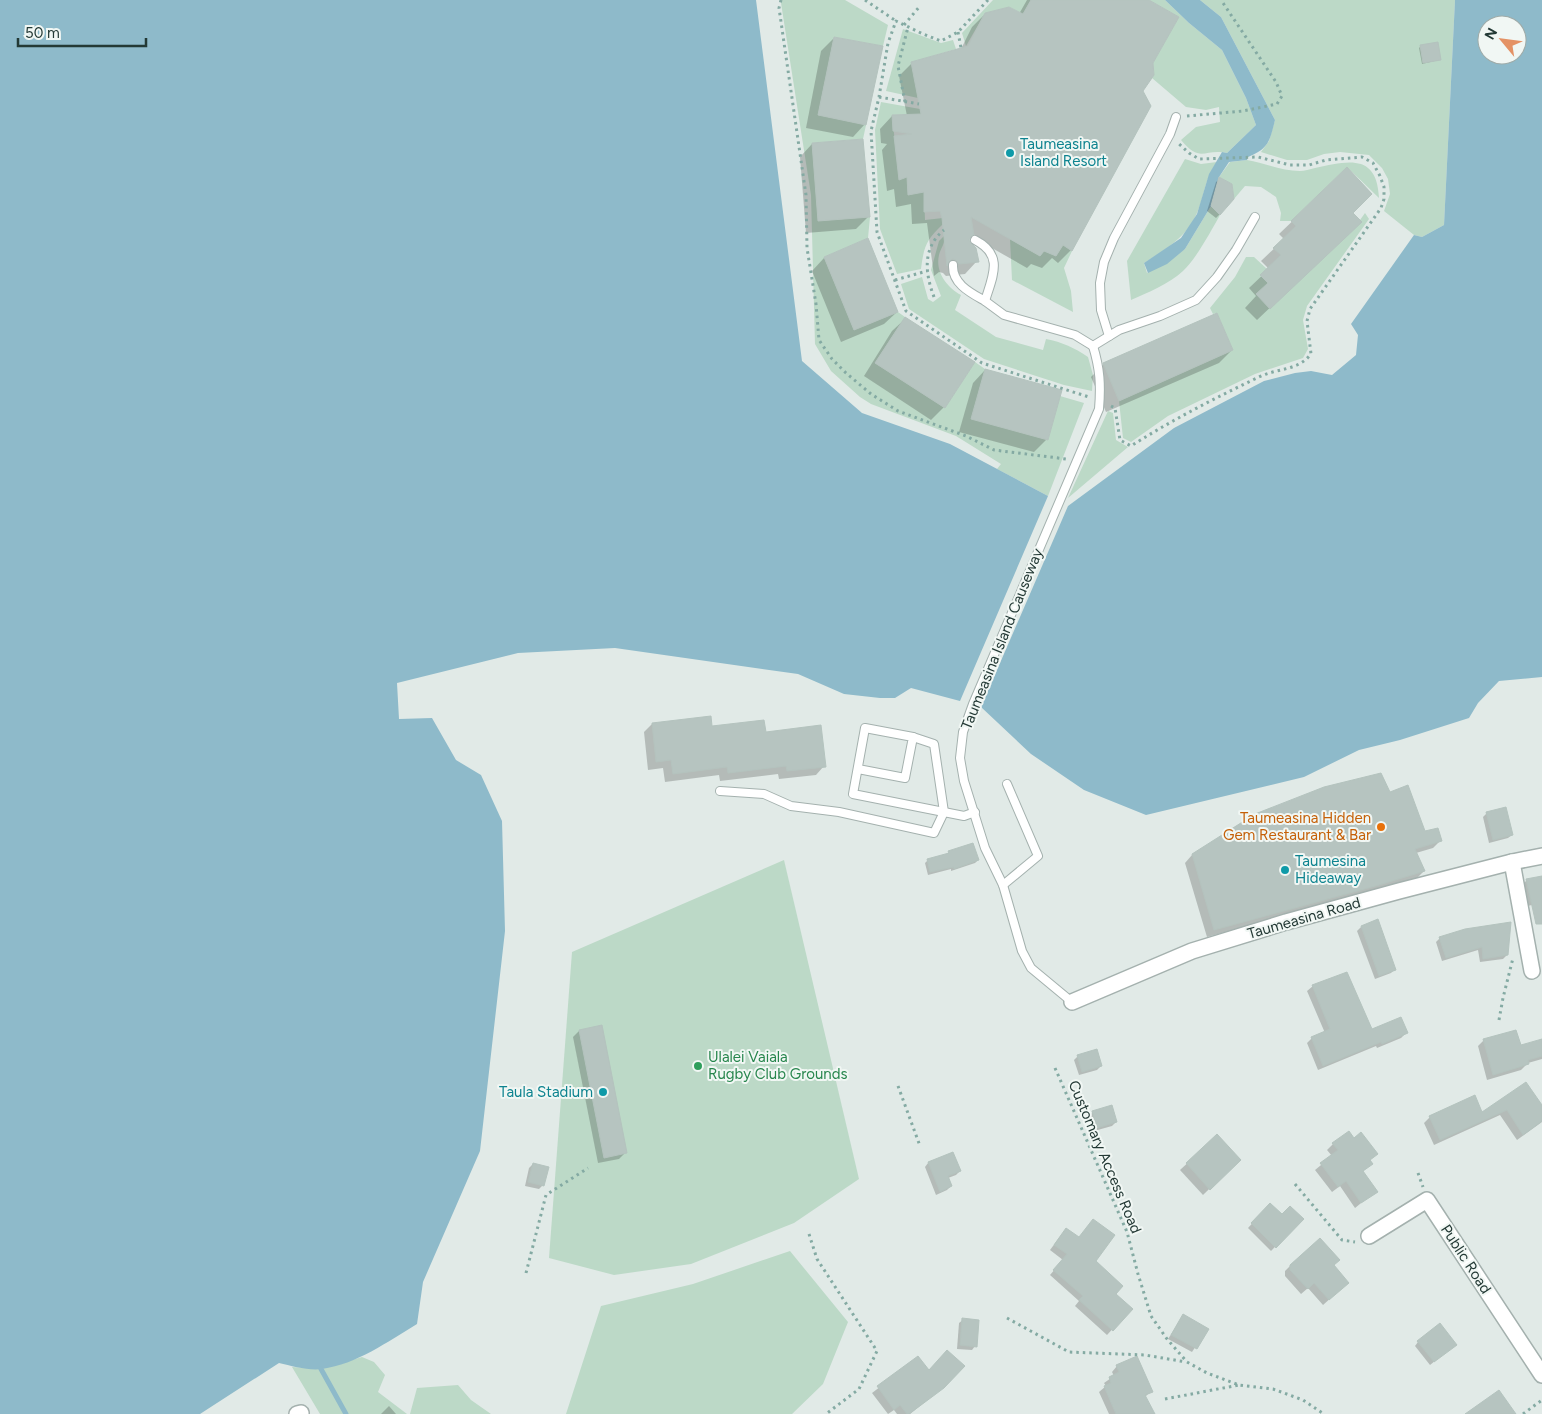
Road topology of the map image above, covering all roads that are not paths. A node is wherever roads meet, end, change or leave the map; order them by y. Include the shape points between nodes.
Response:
1 (1176, 117) road end
2 (1254, 217) dead end
3 (975, 240) dead end
4 (953, 265) dead end
5 (985, 301) junction
6 (1109, 336) junction
7 (1093, 346) junction
8 (913, 737) junction
9 (858, 769) junction
10 (1006, 784) dead end
11 (720, 791) dead end
12 (944, 812) junction
13 (975, 812) junction
14 (1542, 856) edge
15 (1512, 862) junction
16 (1002, 885) junction
17 (1532, 971) dead end
18 (1072, 1002) joint
19 (1369, 1236) road end
20 (1542, 1375) edge

1 - 6 lane via 1104,262 1100,283 1101,310
2 - 6 lane via 1227,264 1196,300
3 - 5 lane via 986,245 993,256 994,268
4 - 5 lane via 956,280
5 - 7 lane via 1004,315 1075,335
6 - 7 lane
7 - 13 lane, Taumeasina Island Causeway via 1101,384 1099,409 962,732 960,758
8 - 9 lane via 905,778
8 - 9 lane via 865,728
8 - 12 lane via 934,744
9 - 12 lane via 853,794
10 - 16 lane via 1038,856
11 - 12 lane via 764,794 791,806 839,812 934,833
12 - 13 lane via 964,816
13 - 16 lane, Taumeasina Island Causeway via 985,848
14 - 15 street, Taumeasina Road
15 - 17 street
15 - 18 street, Taumeasina Road via 1201,948
16 - 18 lane, Taumeasina Island Causeway via 1030,968
19 - 20 street, Public Road via 1427,1200

